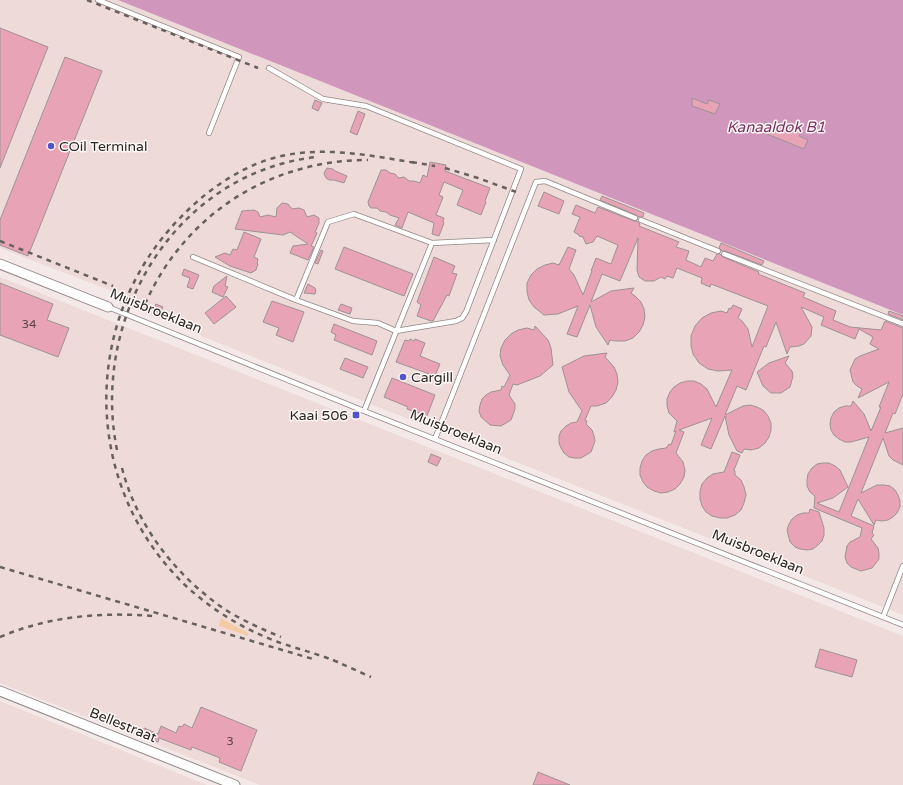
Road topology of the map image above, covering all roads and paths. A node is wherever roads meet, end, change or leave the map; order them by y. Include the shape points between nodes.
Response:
1 (98, 0) edge
2 (269, 68) dead end
3 (209, 133) dead end
4 (635, 218) dead end
5 (641, 220) dead end
6 (494, 240) junction
7 (432, 243) junction
8 (718, 252) dead end
9 (724, 254) dead end
10 (193, 257) dead end
11 (0, 264) edge
12 (296, 300) junction
13 (108, 306) joint
14 (903, 324) edge
15 (396, 331) junction
16 (364, 411) junction
17 (436, 439) junction
18 (903, 566) edge
19 (883, 617) junction
20 (903, 625) edge
21 (0, 692) edge
22 (235, 785) edge

1 - 3 lane via 239,56
2 - 6 lane via 324,99 366,106 521,169
4 - 17 lane via 545,181 536,182
5 - 8 lane
6 - 7 lane
6 - 15 lane via 462,318 450,323
7 - 12 lane via 354,214 328,222
7 - 15 lane
9 - 14 lane
10 - 12 lane
11 - 13 street, Muisbroeklaan
12 - 15 lane via 353,321 378,323
13 - 16 lane, Muisbroeklaan
15 - 16 lane
16 - 17 lane, Muisbroeklaan
17 - 19 lane, Muisbroeklaan
18 - 19 lane
19 - 20 lane, Muisbroeklaan
21 - 22 street, Bellestraat

